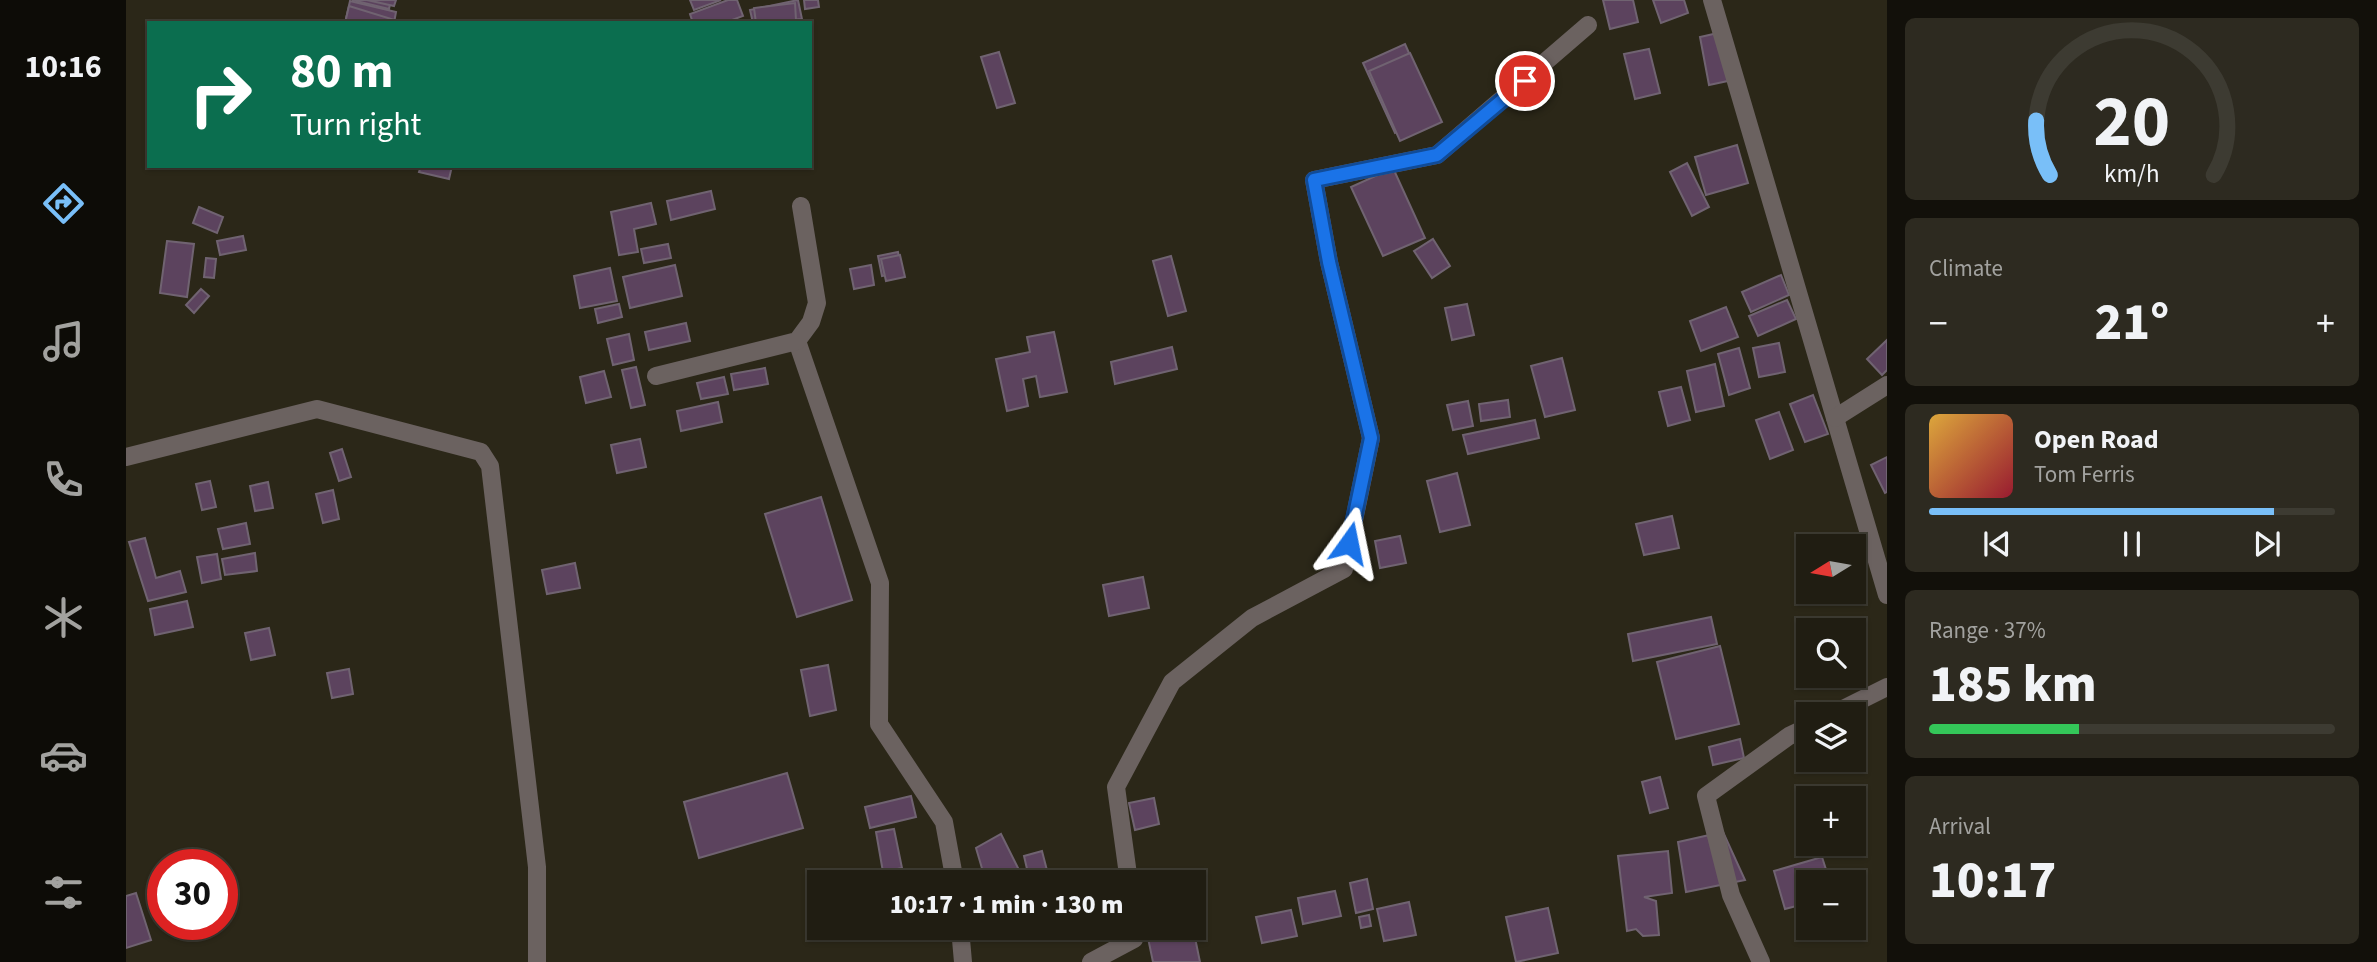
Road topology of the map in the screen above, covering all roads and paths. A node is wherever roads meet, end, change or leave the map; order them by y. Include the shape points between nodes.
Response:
1 (1712, 0) edge
2 (1588, 25) dead end
3 (801, 206) dead end
4 (797, 341) junction
5 (656, 376) dead end
6 (1887, 385) edge
7 (1835, 418) junction
8 (126, 457) edge
9 (1887, 594) edge
10 (1887, 687) edge
11 (1857, 702) edge
12 (1796, 733) edge
13 (953, 870) edge
14 (1127, 870) edge
15 (961, 940) edge
16 (1132, 940) edge
17 (537, 962) edge
18 (963, 962) edge
19 (1091, 962) edge
20 (1761, 962) edge

1 - 7 street
2 - 14 street via 1437,155 1314,180 1371,438 1344,569 1252,618 1172,682 1116,787
3 - 4 street via 817,303 811,322
4 - 5 street
4 - 13 street via 880,583 879,724 944,822
6 - 7 street
7 - 9 street
8 - 17 street via 317,409 481,452 490,466 537,867
10 - 11 street
12 - 20 street via 1706,796 1731,895
15 - 18 street
16 - 19 street

